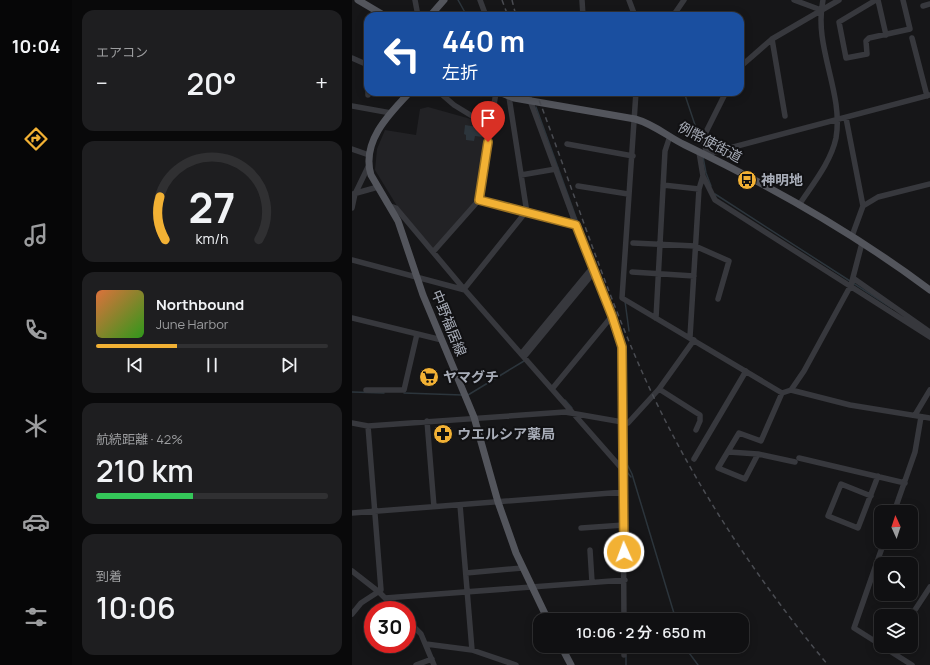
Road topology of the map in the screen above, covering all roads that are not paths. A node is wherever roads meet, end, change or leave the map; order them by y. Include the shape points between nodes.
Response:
1 (358, 0) edge
2 (415, 0) edge
3 (444, 0) edge
4 (480, 0) edge
5 (582, 0) edge
6 (629, 0) edge
7 (684, 0) edge
8 (794, 0) edge
9 (823, 0) edge
10 (839, 0) edge
11 (877, 0) edge
12 (903, 0) edge
13 (930, 4) edge
14 (923, 6) dead end
15 (821, 10) junction
16 (378, 12) edge
17 (417, 12) edge
18 (434, 12) edge
19 (484, 12) edge
20 (583, 12) edge
21 (634, 12) edge
22 (676, 12) edge
23 (886, 35) junction
24 (912, 38) dead end
25 (772, 39) junction
26 (352, 58) edge
27 (364, 63) edge
28 (744, 64) edge
29 (406, 96) edge
30 (444, 96) edge
31 (497, 96) edge
32 (528, 96) edge
33 (636, 96) edge
34 (724, 96) edge
35 (928, 96) edge
36 (508, 97) joint
37 (530, 101) junction
38 (352, 106) edge
39 (391, 113) junction
40 (785, 116) dead end
41 (846, 118) junction
42 (635, 119) junction
43 (838, 120) junction
44 (490, 127) junction
45 (670, 136) junction
46 (566, 144) dead end
47 (352, 149) edge
48 (702, 153) junction
49 (369, 155) junction
50 (632, 156) junction
51 (368, 167) junction
52 (556, 170) junction
53 (521, 175) junction
54 (702, 176) junction
55 (930, 184) edge
56 (663, 185) junction
57 (578, 186) dead end
58 (378, 187) junction
59 (700, 189) junction
60 (354, 194) edge
61 (628, 194) junction
62 (479, 200) junction
63 (799, 205) junction
64 (390, 206) junction
65 (864, 206) junction
66 (352, 208) edge
67 (526, 213) junction
68 (576, 225) junction
69 (852, 236) junction
70 (633, 243) dead end
71 (862, 243) junction
72 (659, 244) junction
73 (695, 246) junction
74 (433, 252) junction
75 (352, 260) edge
76 (594, 270) junction
77 (632, 272) dead end
78 (658, 274) junction
79 (694, 276) junction
80 (417, 278) junction
81 (852, 282) junction
82 (465, 289) junction
83 (930, 290) edge
84 (718, 299) dead end
85 (612, 316) junction
86 (352, 318) edge
87 (656, 318) junction
88 (930, 332) edge
89 (417, 334) junction
90 (930, 338) edge
91 (692, 339) junction
92 (442, 340) junction
93 (523, 356) junction
94 (746, 371) junction
95 (552, 389) junction
96 (659, 389) junction
97 (366, 390) dead end
98 (791, 390) junction
99 (930, 390) edge
100 (782, 393) junction
101 (572, 412) junction
102 (918, 416) junction
103 (474, 417) junction
104 (930, 418) edge
105 (427, 421) junction
106 (352, 423) edge
107 (623, 423) junction
108 (368, 426) junction
109 (696, 430) dead end
110 (729, 452) junction
111 (758, 454) junction
112 (694, 459) dead end
113 (623, 470) junction
114 (878, 476) junction
115 (905, 483) junction
116 (624, 492) junction
117 (871, 496) junction
118 (498, 502) junction
119 (460, 505) junction
120 (897, 505) edge
121 (434, 506) junction
122 (374, 512) junction
123 (352, 513) edge
124 (624, 525) junction
125 (581, 528) dead end
126 (882, 549) edge
127 (590, 550) dead end
128 (522, 568) junction
129 (352, 571) edge
130 (466, 573) junction
131 (625, 580) junction
132 (592, 582) junction
133 (531, 586) junction
134 (930, 587) edge
135 (467, 591) junction
136 (379, 592) junction
137 (384, 598) junction
138 (387, 601) edge
139 (916, 609) edge
140 (544, 613) edge
141 (624, 613) edge
142 (352, 614) edge
143 (416, 629) edge
144 (874, 641) edge
145 (426, 644) junction
146 (472, 650) junction
147 (565, 653) edge
148 (896, 653) edge
149 (432, 659) junction
150 (416, 665) edge
151 (434, 665) edge
152 (516, 665) edge
153 (571, 665) edge
154 (912, 665) edge

1 - 16 main road
2 - 17 street
3 - 18 main road
4 - 19 street
5 - 20 street
6 - 21 street
7 - 22 street
8 - 15 street
9 - 15 street
10 - 15 street
11 - 23 street
11 - 23 street via 839,22 846,58 868,54 867,39
12 - 23 street via 910,29
13 - 14 street
15 - 25 street
15 - 43 street via 823,41
24 - 35 street
25 - 28 street
25 - 40 street
26 - 27 street
29 - 39 main road
30 - 44 street
31 - 44 street
32 - 37 street
33 - 42 street
34 - 48 street via 704,138
35 - 41 street
36 - 37 main road, 例幣使街道
36 - 53 street
37 - 42 main road, 例幣使街道
37 - 52 street
38 - 39 street
39 - 49 main road via 376,132
41 - 43 street
41 - 65 street
42 - 45 main road, 例幣使街道 via 648,123
42 - 50 street
43 - 48 street
43 - 63 street via 831,152
44 - 62 street
45 - 48 main road, 例幣使街道
45 - 56 street via 665,151
46 - 50 street
47 - 49 street
48 - 54 street
48 - 63 main road, 例幣使街道
49 - 51 main road
50 - 61 street
51 - 58 main road, 中野福居線
51 - 60 street
52 - 53 street
52 - 68 street
53 - 67 street
54 - 59 street
54 - 81 street via 715,200
55 - 65 street via 878,197
56 - 59 street
56 - 72 street
57 - 61 street
58 - 60 street
58 - 64 main road, 中野福居線
59 - 73 street
60 - 66 street
61 - 87 street via 622,298
62 - 67 street
62 - 74 street
63 - 69 main road, 例幣使街道
64 - 74 street via 396,208
64 - 80 main road, 中野福居線 via 398,221
65 - 69 street
67 - 68 street
67 - 82 street
68 - 76 street
69 - 71 main road, 例幣使街道
70 - 72 street
71 - 81 street
71 - 83 main road, 例幣使街道 via 885,256
72 - 73 street
72 - 78 street
73 - 79 street
73 - 84 street via 729,261
74 - 82 street
75 - 80 street
76 - 85 street
76 - 93 street
77 - 78 street
78 - 79 street
78 - 87 street
79 - 91 street
80 - 82 street
80 - 92 main road, 中野福居線
81 - 88 street
81 - 90 street
81 - 98 street
82 - 93 street
85 - 95 street
85 - 107 street via 623,355
86 - 89 street
87 - 91 street
89 - 92 street
89 - 97 street via 404,390
91 - 94 street
91 - 96 street
92 - 103 main road, 中野福居線
93 - 95 street
94 - 100 street
94 - 112 street
95 - 101 street
96 - 107 street via 628,423
96 - 109 street via 700,415
98 - 100 street
98 - 102 street via 850,405
99 - 102 street
100 - 110 street via 761,441 739,433
101 - 103 street
101 - 107 street
101 - 113 street
102 - 104 street
102 - 115 street via 917,442
103 - 105 street
103 - 118 main road, 中野福居線
105 - 108 street
105 - 121 street
106 - 108 street
107 - 113 street
108 - 122 street
110 - 111 street
110 - 111 street via 718,468 745,479
111 - 114 street
113 - 116 street
114 - 115 street
114 - 117 street
115 - 120 street
116 - 118 street
116 - 124 street
117 - 117 street via 858,528 828,516 841,484
118 - 119 street
118 - 128 main road, 中野福居線
119 - 121 street
119 - 130 street
121 - 122 street
122 - 123 street
122 - 136 street via 381,590
124 - 125 street
124 - 131 street
126 - 144 street via 854,628
127 - 132 street
128 - 130 street
128 - 133 main road, 中野福居線
129 - 136 street
130 - 135 street
131 - 132 street
131 - 141 street
132 - 133 street
133 - 135 street
133 - 140 main road, 中野福居線
134 - 139 street
135 - 137 street
135 - 146 street
136 - 137 street
136 - 142 street via 361,603
137 - 138 street
143 - 145 street
145 - 146 street
145 - 149 street
146 - 152 street
147 - 153 main road
148 - 154 street
149 - 150 street
149 - 151 street

